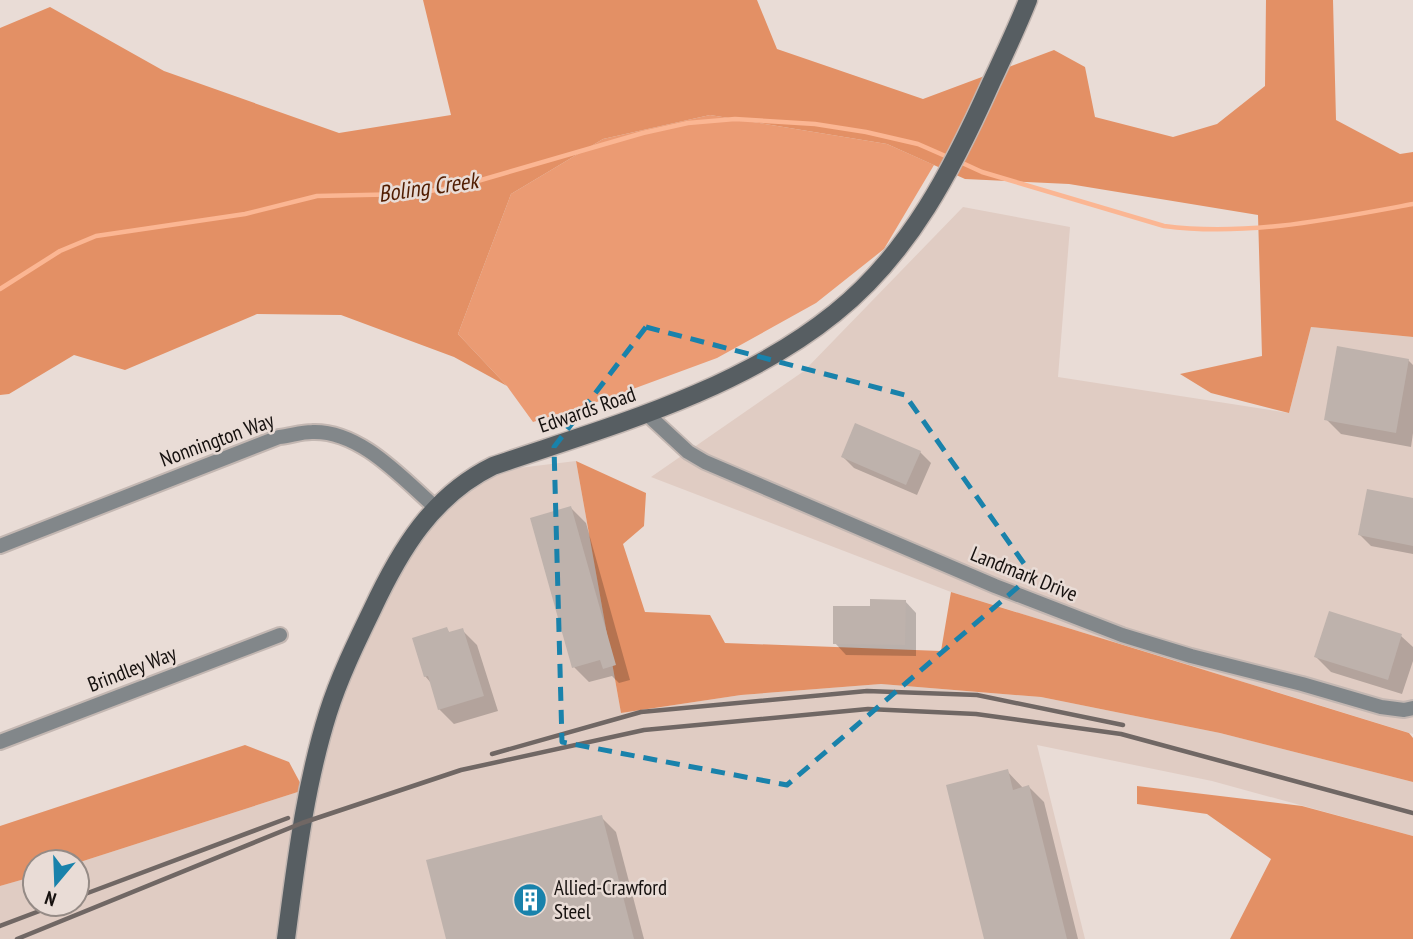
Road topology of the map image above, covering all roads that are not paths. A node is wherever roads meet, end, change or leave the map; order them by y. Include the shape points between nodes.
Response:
1 (1028, 0) edge
2 (646, 414) junction
3 (435, 507) junction
4 (0, 546) edge
5 (280, 635) dead end
6 (1413, 708) edge
7 (0, 742) edge
8 (286, 939) edge

1 - 2 main road, Edwards Road via 953,167 901,246 868,284 809,333 749,368
2 - 3 main road, Edwards Road via 493,466 464,482
2 - 6 street, Landmark Drive via 705,462 1122,635 1381,707
3 - 4 street, Nonnington Way via 370,450 313,432 279,438
3 - 8 main road, Edwards Road via 385,582 328,714 302,823
5 - 7 street, Brindley Way

